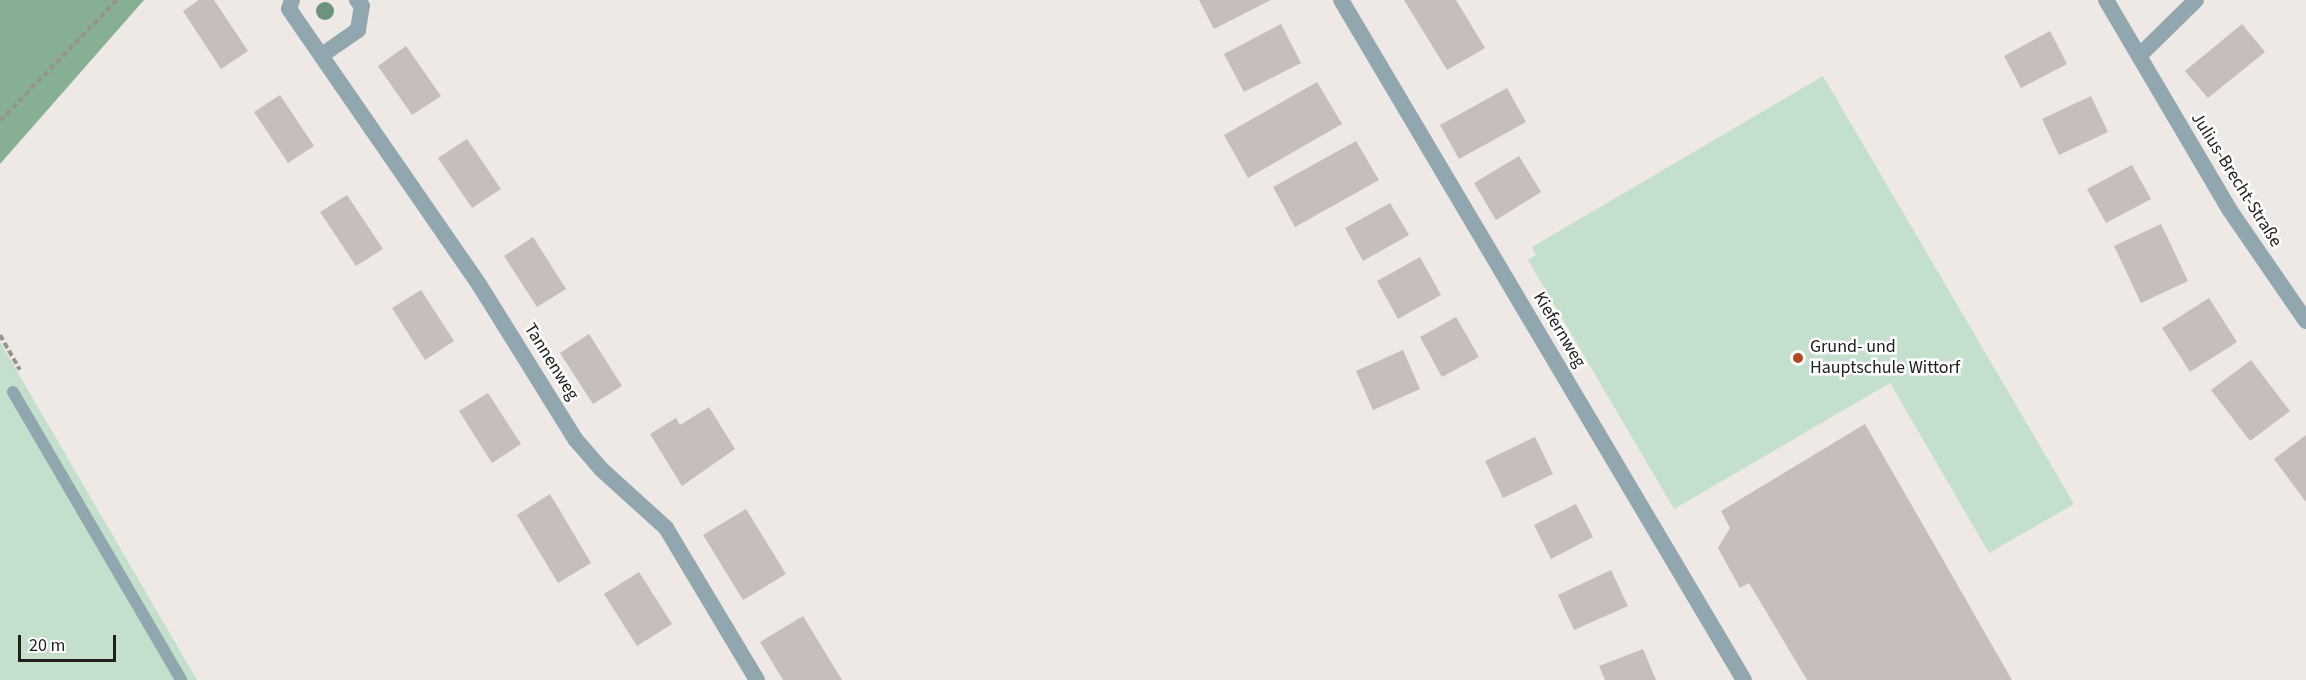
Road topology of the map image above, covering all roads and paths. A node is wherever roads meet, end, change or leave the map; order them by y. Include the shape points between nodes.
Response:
1 (117, 0) edge
2 (292, 0) edge
3 (357, 0) edge
4 (1341, 0) edge
5 (2106, 0) edge
6 (2196, 0) edge
7 (322, 55) junction
8 (2139, 56) junction
9 (0, 121) edge
10 (2306, 321) edge
11 (13, 392) dead end
12 (181, 680) edge
13 (757, 680) edge
14 (1744, 680) edge

1 - 9 path
2 - 7 street, Tannenweg via 289,9
3 - 7 street via 362,6 358,30
4 - 14 street, Kiefernweg
5 - 8 street, Julius-Brecht-Straße
6 - 8 street
7 - 13 street, Tannenweg via 480,286 576,440 601,469 666,528
8 - 10 street, Julius-Brecht-Straße via 2229,209
11 - 12 lane

